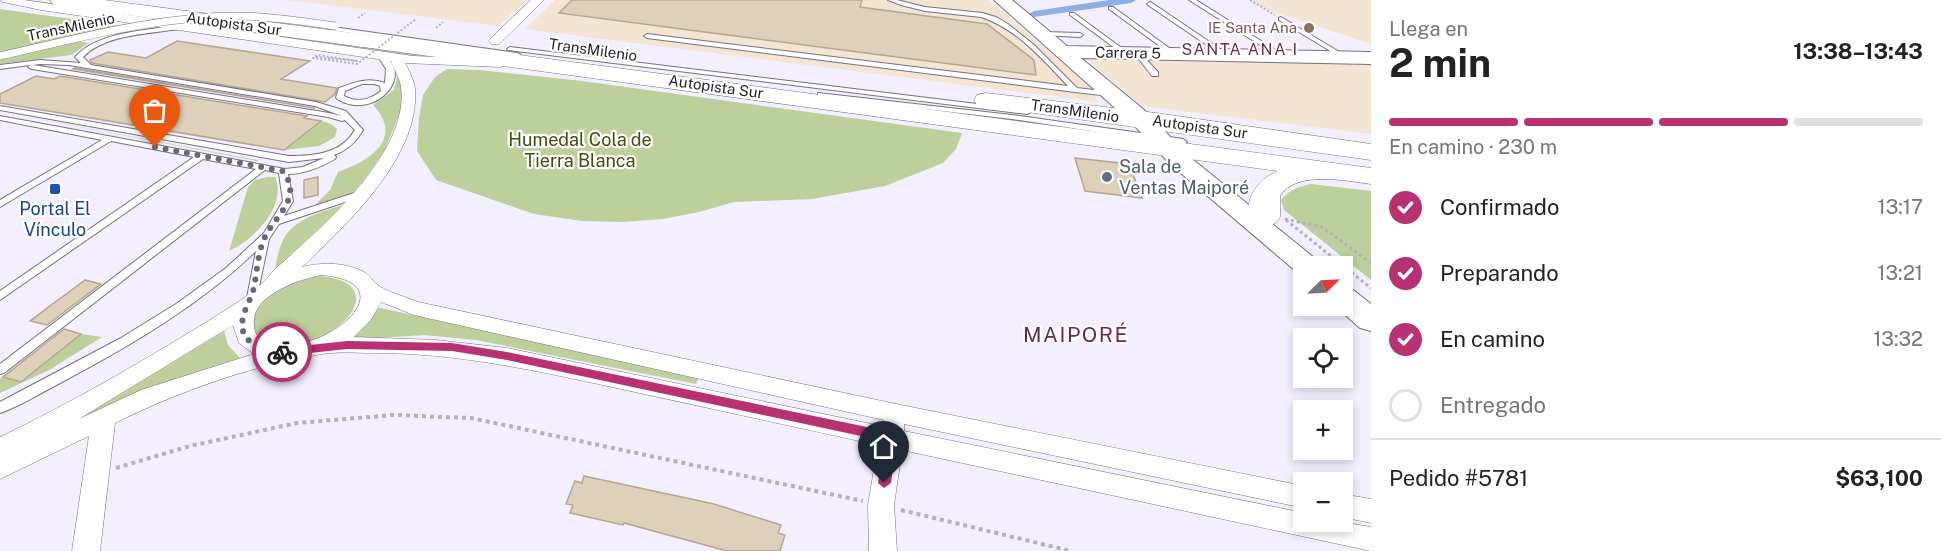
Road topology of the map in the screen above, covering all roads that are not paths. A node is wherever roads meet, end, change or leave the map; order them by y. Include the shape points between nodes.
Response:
1 (7, 0) edge
2 (60, 0) edge
3 (171, 0) edge
4 (538, 0) edge
5 (891, 0) edge
6 (1002, 0) edge
7 (1192, 0) edge
8 (1150, 4) dead end
9 (1111, 8) dead end
10 (1072, 14) dead end
11 (1281, 19) road end
12 (182, 27) junction
13 (334, 28) junction
14 (1043, 34) junction
15 (647, 36) dead end
16 (1080, 36) dead end
17 (495, 41) junction
18 (1065, 52) junction
19 (1131, 53) junction
20 (1174, 54) junction
21 (1225, 55) junction
22 (1281, 56) junction
23 (0, 57) edge
24 (390, 57) junction
25 (1344, 57) junction
26 (1371, 58) edge
27 (536, 63) junction
28 (17, 65) junction
29 (91, 66) junction
30 (0, 67) edge
31 (44, 69) junction
32 (0, 74) edge
33 (1155, 74) dead end
34 (1075, 90) junction
35 (385, 92) junction
36 (1113, 95) junction
37 (0, 108) edge
38 (0, 118) edge
39 (1162, 135) junction
40 (109, 139) junction
41 (347, 146) junction
42 (1371, 152) edge
43 (255, 155) junction
44 (201, 156) junction
45 (264, 167) junction
46 (283, 171) junction
47 (1342, 172) junction
48 (1371, 176) edge
49 (360, 194) junction
50 (0, 204) edge
51 (1277, 217) junction
52 (276, 222) junction
53 (264, 238) junction
54 (1295, 256) edge
55 (1317, 256) edge
56 (269, 286) junction
57 (1353, 288) edge
58 (370, 290) junction
59 (0, 296) edge
60 (1371, 302) edge
61 (251, 303) junction
62 (1353, 305) edge
63 (1371, 320) edge
64 (305, 350) junction
65 (0, 370) edge
66 (0, 408) edge
67 (104, 418) junction
68 (893, 425) junction
69 (0, 448) edge
70 (0, 468) edge
71 (1293, 495) edge
72 (1353, 507) edge
73 (1371, 511) edge
74 (1371, 540) edge
75 (86, 551) edge
76 (883, 551) edge

1 - 12 street
2 - 27 highway, Autopista Sur
3 - 17 highway, Autopista Sur
4 - 17 street via 521,10
5 - 34 lane via 914,9 983,15 1000,21
6 - 14 street
7 - 22 lane
8 - 21 lane
9 - 20 lane
10 - 19 lane
11 - 25 lane
12 - 24 street
12 - 29 lane, TransMilenio via 93,46 79,57
13 - 23 lane, TransMilenio, bridge via 247,19 185,22
13 - 39 lane, TransMilenio
13 - 39 lane, TransMilenio via 791,92
14 - 16 lane
14 - 18 street
15 - 34 lane
17 - 39 highway, Autopista Sur
18 - 19 street, Carrera 5
18 - 36 street
19 - 20 street, Carrera 5
19 - 33 lane
20 - 21 street, Carrera 5
21 - 22 street, Carrera 5
22 - 25 street, Carrera 5
24 - 27 street
24 - 35 lane via 391,76
24 - 49 street via 407,76 410,98 406,121 393,152
25 - 26 street, Carrera 5
27 - 39 highway, Autopista Sur
28 - 29 lane, TransMilenio via 61,62
28 - 30 lane, TransMilenio
28 - 31 lane, TransMilenio
29 - 41 lane, TransMilenio via 331,108 348,116 358,130
31 - 32 lane, TransMilenio
31 - 41 lane, TransMilenio via 329,115 351,127
34 - 36 lane
35 - 35 lane via 357,103 342,100 340,94 347,87 368,82 384,86
36 - 39 street
37 - 43 lane
38 - 40 lane
39 - 42 highway, Autopista Sur
39 - 47 highway, Autopista Sur
39 - 51 street
39 - 54 street via 1178,159
40 - 44 lane
40 - 50 lane
41 - 43 lane via 304,159
41 - 46 lane via 321,163
43 - 46 lane
44 - 45 lane
44 - 59 lane
45 - 46 lane
45 - 65 lane
46 - 52 lane via 288,179 289,198
47 - 48 highway, Autopista Sur
47 - 51 highway via 1279,181 1264,196 1263,206
49 - 52 lane
49 - 56 street
51 - 55 street
52 - 53 lane
53 - 61 lane
53 - 66 lane via 233,268 176,311
56 - 58 street via 304,272 338,269 363,279
56 - 61 street
57 - 60 street
58 - 64 street via 364,315 352,328
58 - 68 street via 414,308
61 - 64 street via 243,316 242,329 247,340 258,348 275,352
61 - 69 street via 116,388
62 - 63 street
64 - 67 street via 186,382
64 - 68 street via 410,344 463,349
67 - 70 street
67 - 75 street
68 - 71 street
68 - 74 street
68 - 76 street via 881,505
72 - 73 street

